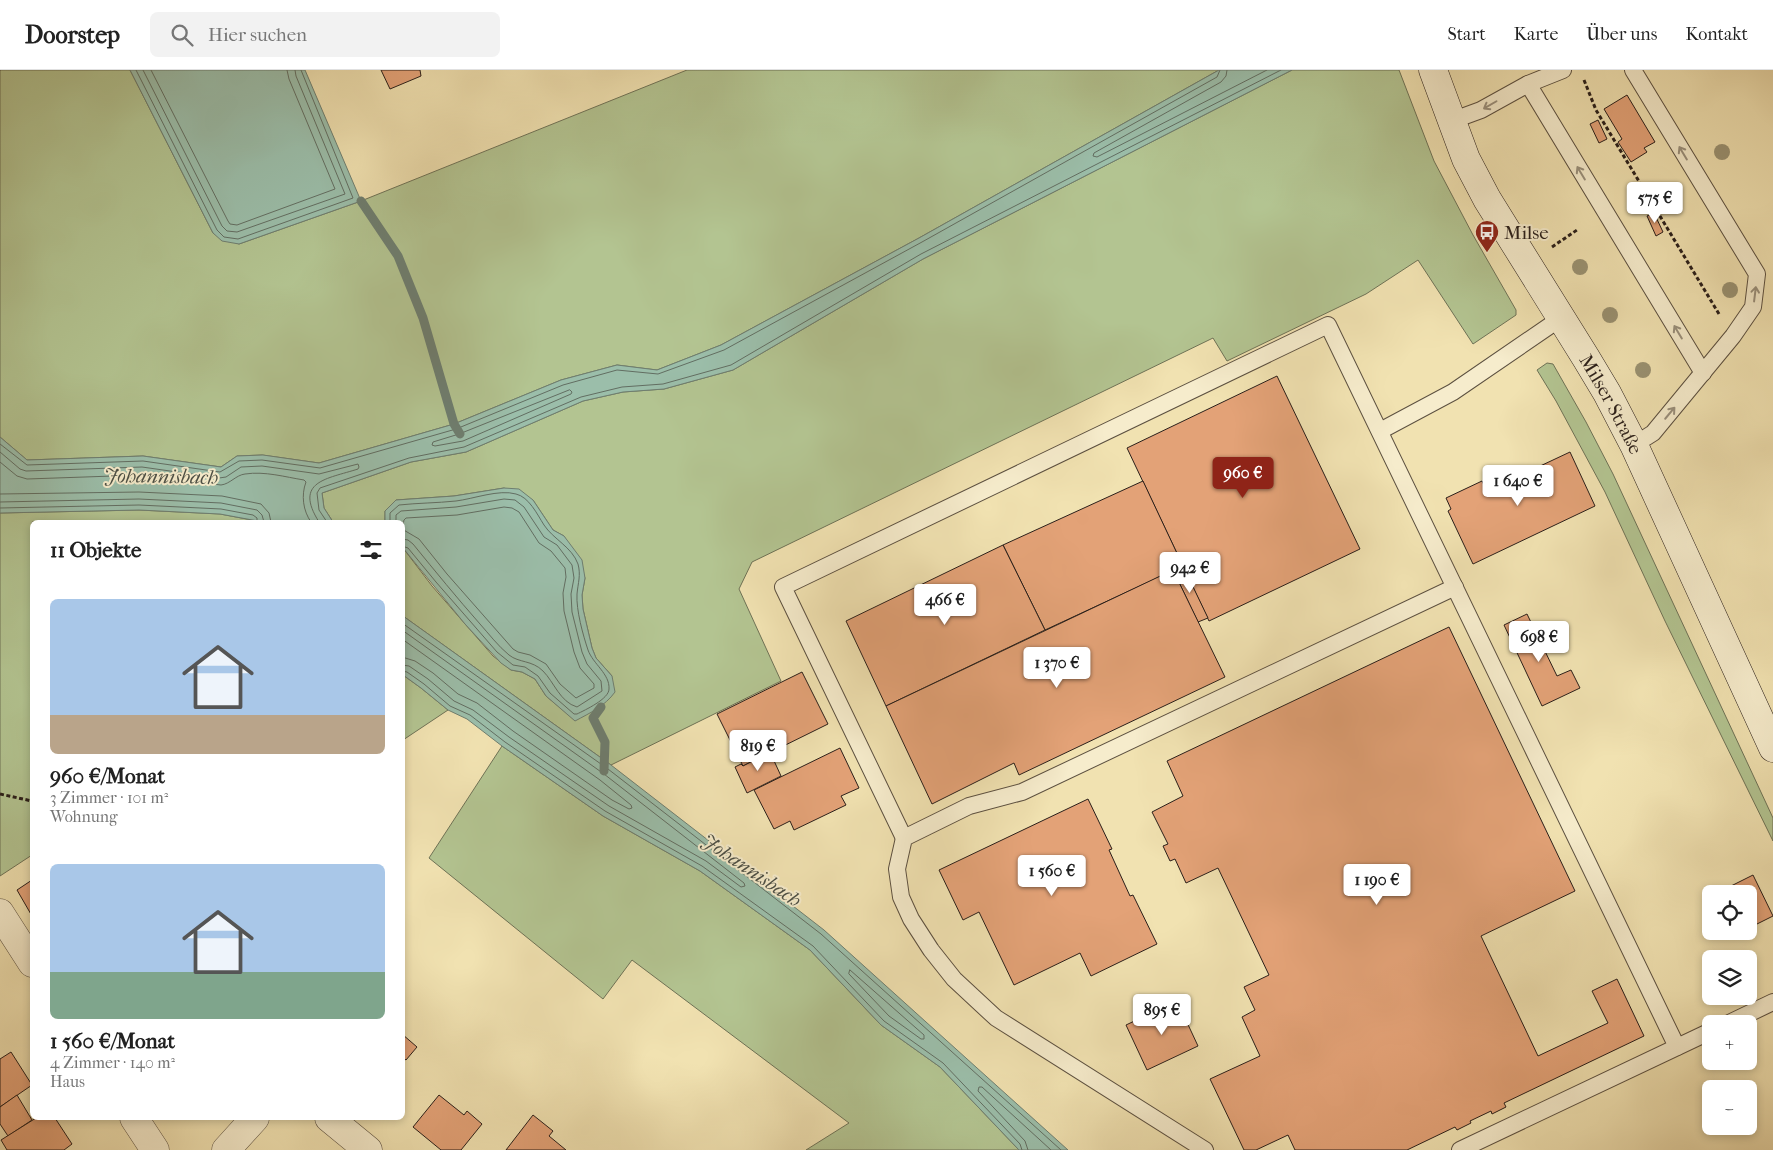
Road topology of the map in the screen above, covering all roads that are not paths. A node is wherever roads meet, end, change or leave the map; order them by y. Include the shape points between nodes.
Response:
1 (1433, 70) edge
2 (1564, 70) edge
3 (1633, 70) edge
4 (1528, 84) junction
5 (1451, 121) junction
6 (1562, 318) junction
7 (1703, 373) junction
8 (1380, 432) junction
9 (1634, 445) junction
10 (1455, 587) junction
11 (1766, 711) edge
12 (1773, 748) edge
13 (904, 838) junction
14 (0, 913) edge
15 (30, 959) edge
16 (1773, 1002) edge
17 (1746, 1015) edge
18 (1702, 1035) edge
19 (1676, 1047) junction
20 (135, 1120) edge
21 (253, 1120) edge
22 (331, 1120) edge
23 (155, 1150) edge
24 (226, 1150) edge
25 (368, 1150) edge
26 (1205, 1150) edge
27 (1460, 1150) edge

1 - 5 main road, Milser Straße
2 - 4 lane
7 -> 3 lane via 1753,307 1757,274
4 -> 5 lane via 1481,110
7 -> 4 lane
5 - 6 main road, Milser Straße via 1487,199
6 - 8 lane via 1453,392
6 - 9 main road, Milser Straße
9 -> 7 lane via 1653,433
8 - 10 lane
8 - 13 lane via 1328,325 783,587
9 - 11 main road, Milser Straße
10 - 13 lane via 1022,792 969,806
10 - 19 lane
11 - 12 main road, Milser Straße
13 - 26 lane via 897,869 901,897 921,935 954,979 996,1018
14 - 15 main road
16 - 17 lane
18 - 19 lane
19 - 27 lane
20 - 23 main road
21 - 24 main road
22 - 25 main road

